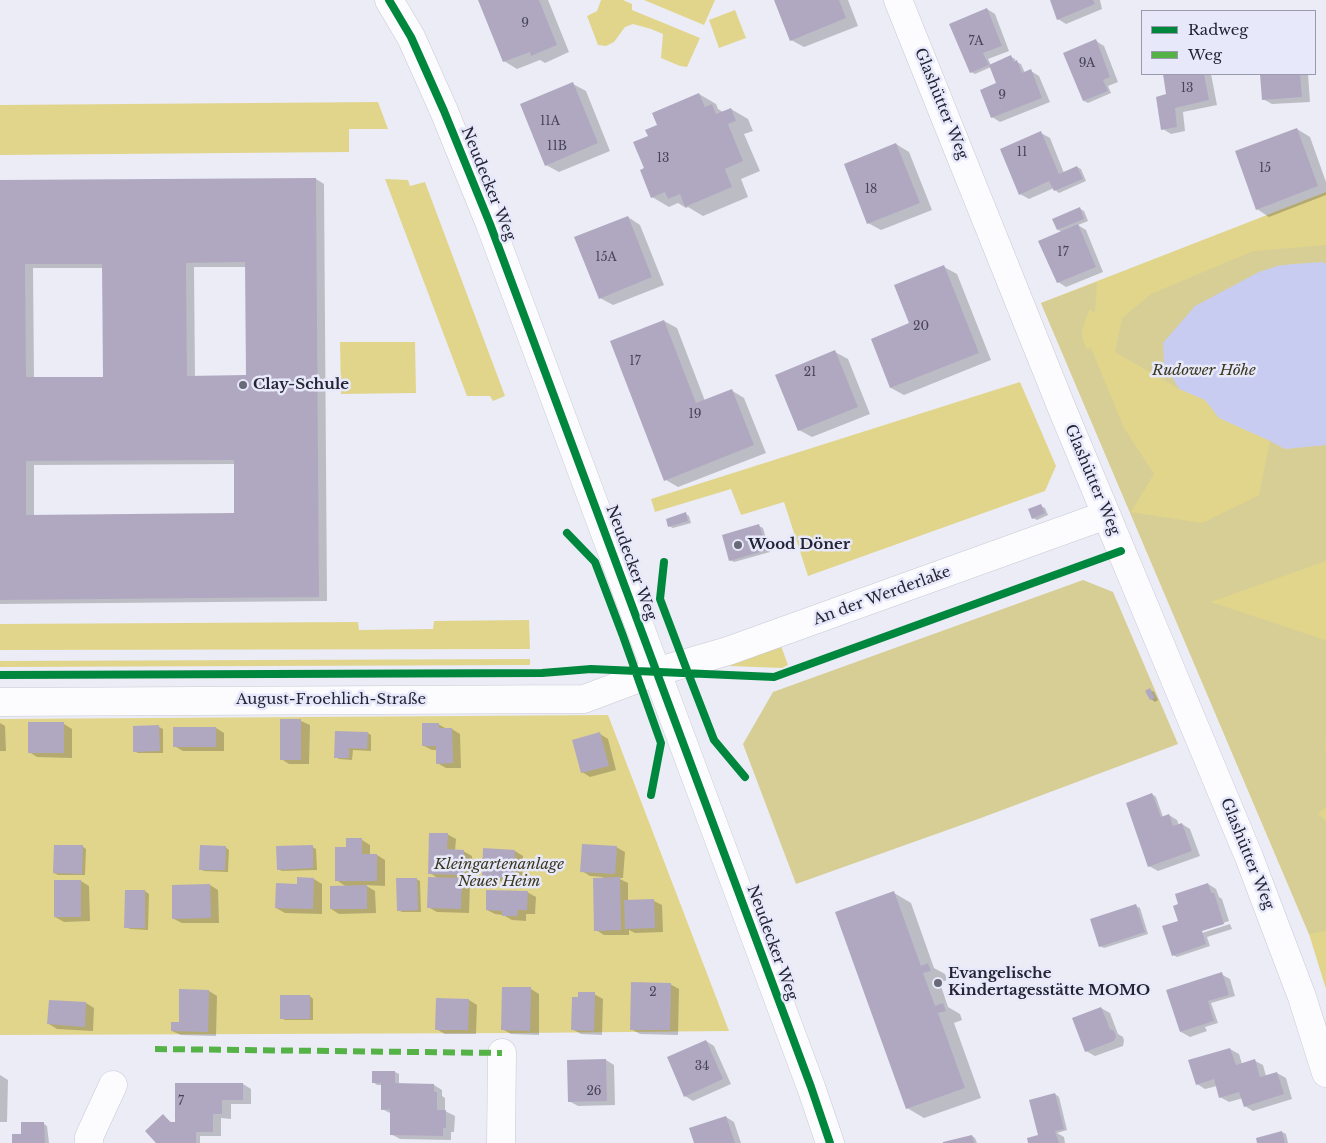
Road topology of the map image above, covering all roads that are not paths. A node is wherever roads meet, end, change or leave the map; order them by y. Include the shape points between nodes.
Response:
1 (389, 0) edge
2 (898, 0) edge
3 (1106, 515) junction
4 (656, 672) junction
5 (0, 702) edge
6 (502, 1054) dead end
7 (1326, 1073) edge
8 (113, 1085) dead end
9 (89, 1143) edge
10 (501, 1143) edge
11 (830, 1143) edge

1 - 4 street, Neudecker Weg via 411,37 467,166
2 - 3 street, Glashütter Weg
3 - 4 street, An der Werderlake via 728,651
3 - 7 street, Glashütter Weg via 1249,857 1302,997
4 - 5 street, August-Froehlich-Straße via 584,699
4 - 11 street, Neudecker Weg
6 - 10 street
8 - 9 street

